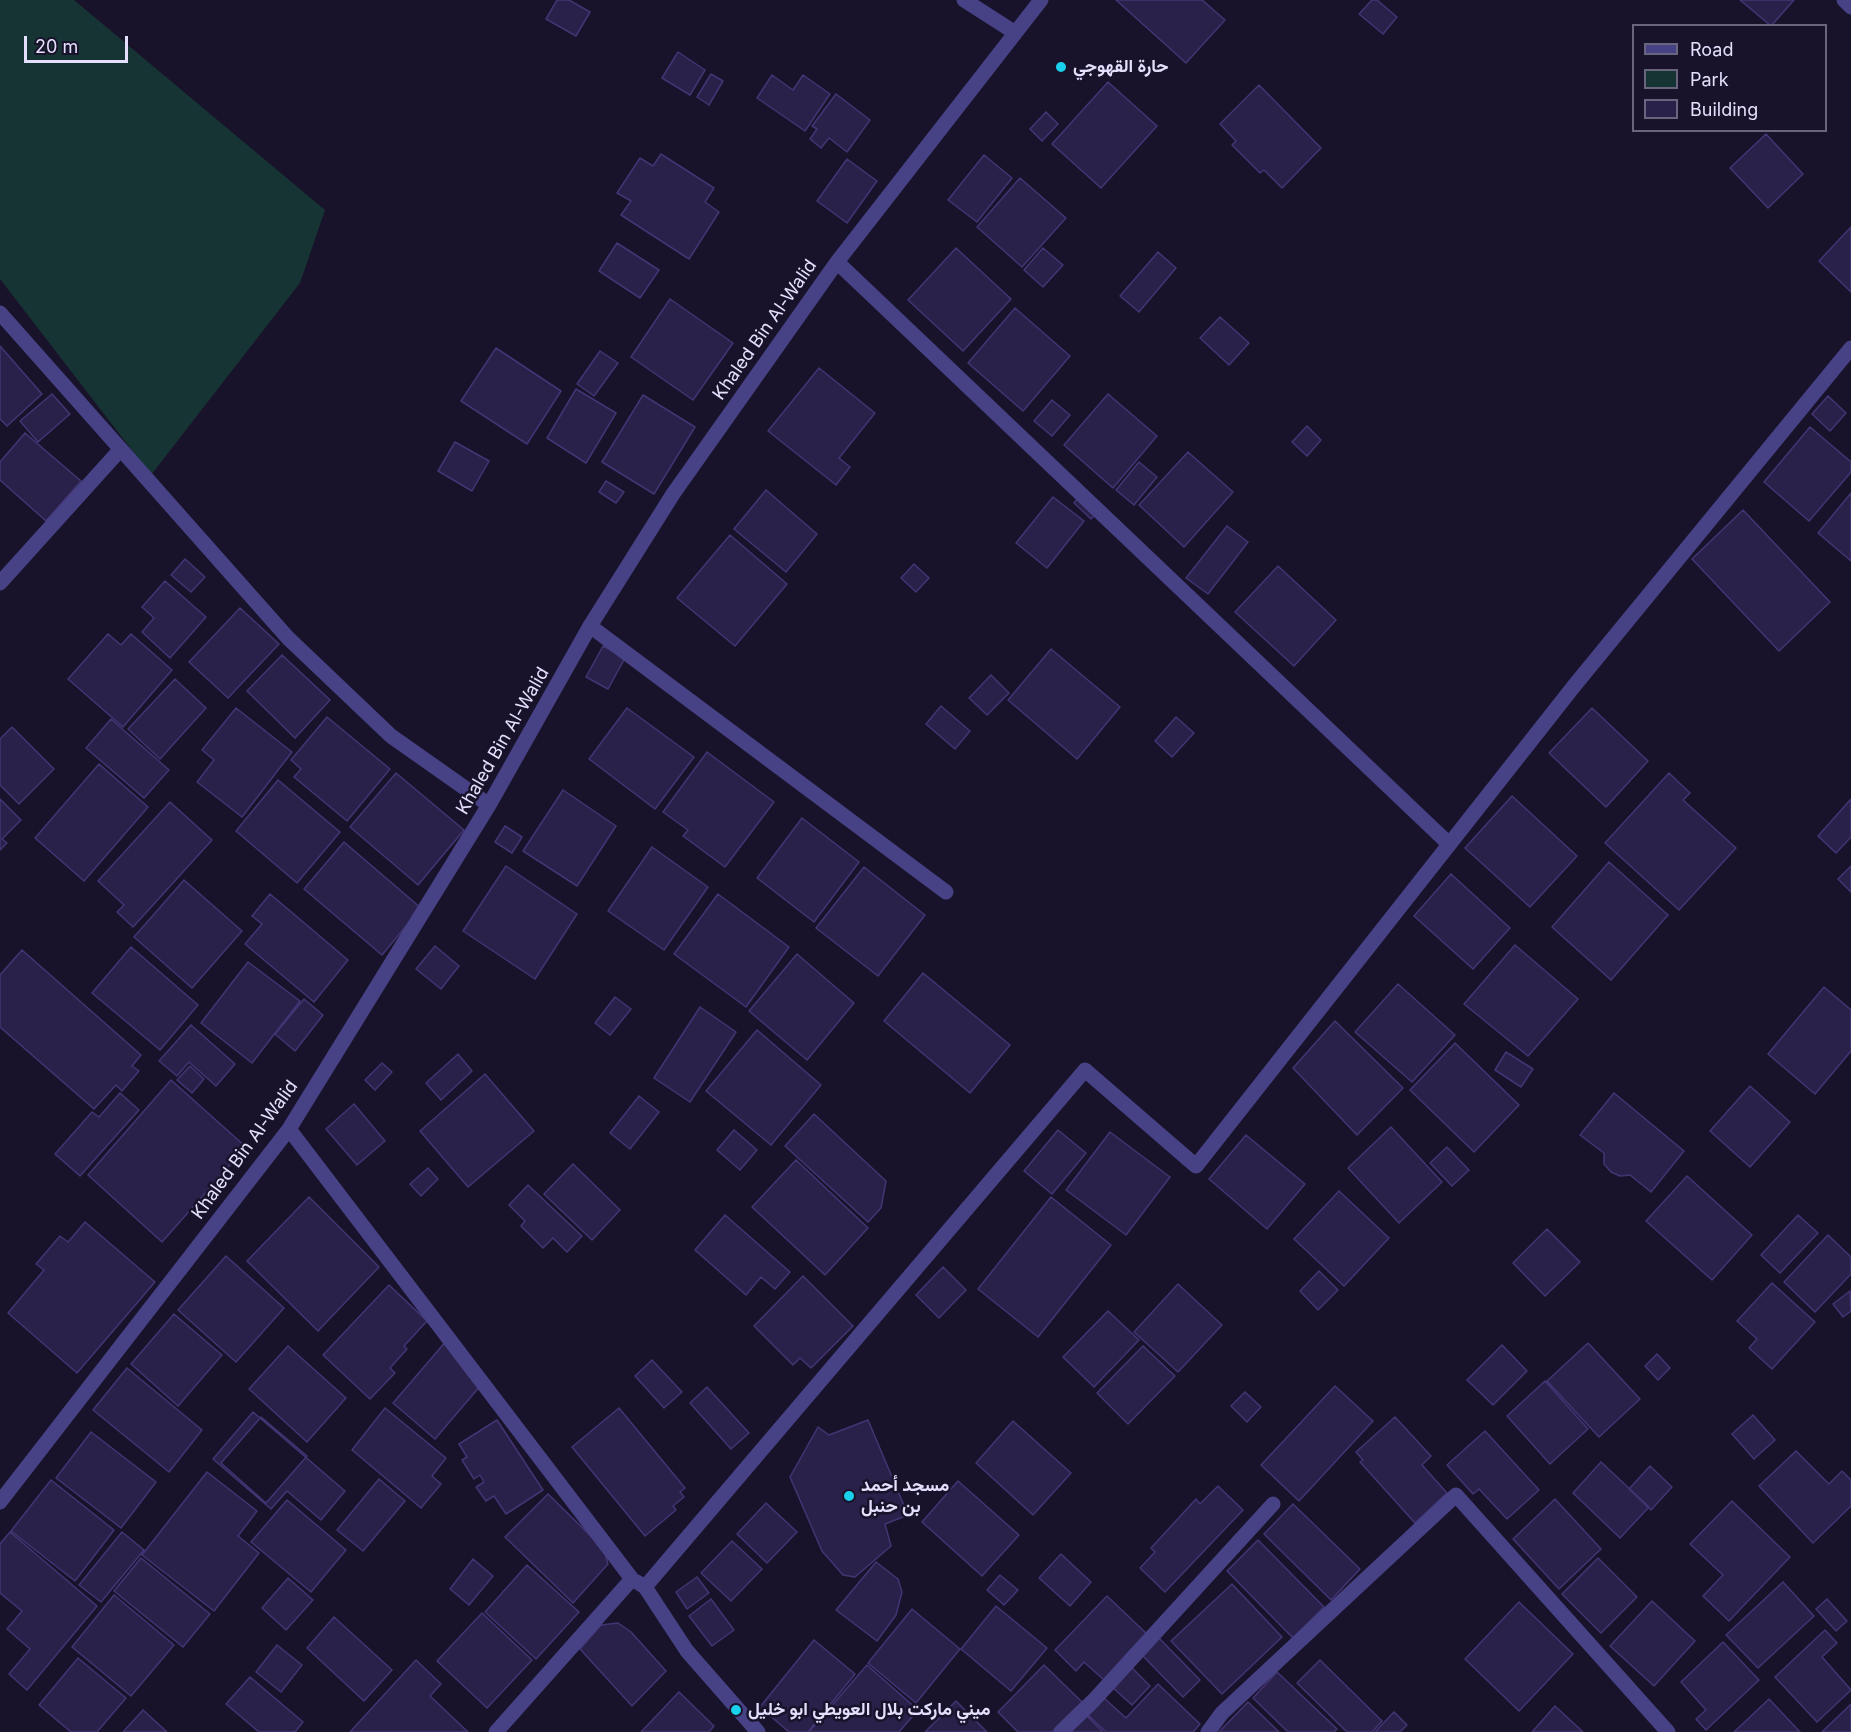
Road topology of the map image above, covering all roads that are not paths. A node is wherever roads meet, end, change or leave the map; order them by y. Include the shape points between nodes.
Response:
1 (964, 0) edge
2 (1041, 0) edge
3 (1844, 0) edge
4 (1851, 7) edge
5 (1014, 32) junction
6 (837, 262) junction
7 (0, 313) edge
8 (1851, 348) edge
9 (120, 450) junction
10 (0, 583) edge
11 (590, 626) junction
12 (489, 805) junction
13 (1449, 844) junction
14 (946, 892) dead end
15 (290, 1129) junction
16 (0, 1502) edge
17 (1273, 1504) dead end
18 (639, 1583) junction
19 (748, 1729) edge
20 (496, 1732) edge
21 (1060, 1732) edge
22 (1208, 1732) edge
23 (1668, 1732) edge

1 - 5 street
2 - 5 street, Khaled Bin Al-Walid
3 - 4 street
5 - 6 street, Khaled Bin Al-Walid
6 - 11 street, Khaled Bin Al-Walid via 673,494
6 - 13 street
7 - 9 street
8 - 13 street
9 - 10 street
9 - 12 street via 297,646 391,736
11 - 12 street, Khaled Bin Al-Walid
11 - 14 street
12 - 15 street, Khaled Bin Al-Walid
13 - 18 street via 1196,1166 1085,1071
15 - 16 street, Khaled Bin Al-Walid
15 - 18 street
17 - 21 street
18 - 19 street
18 - 20 street
22 - 23 street via 1222,1713 1456,1495

